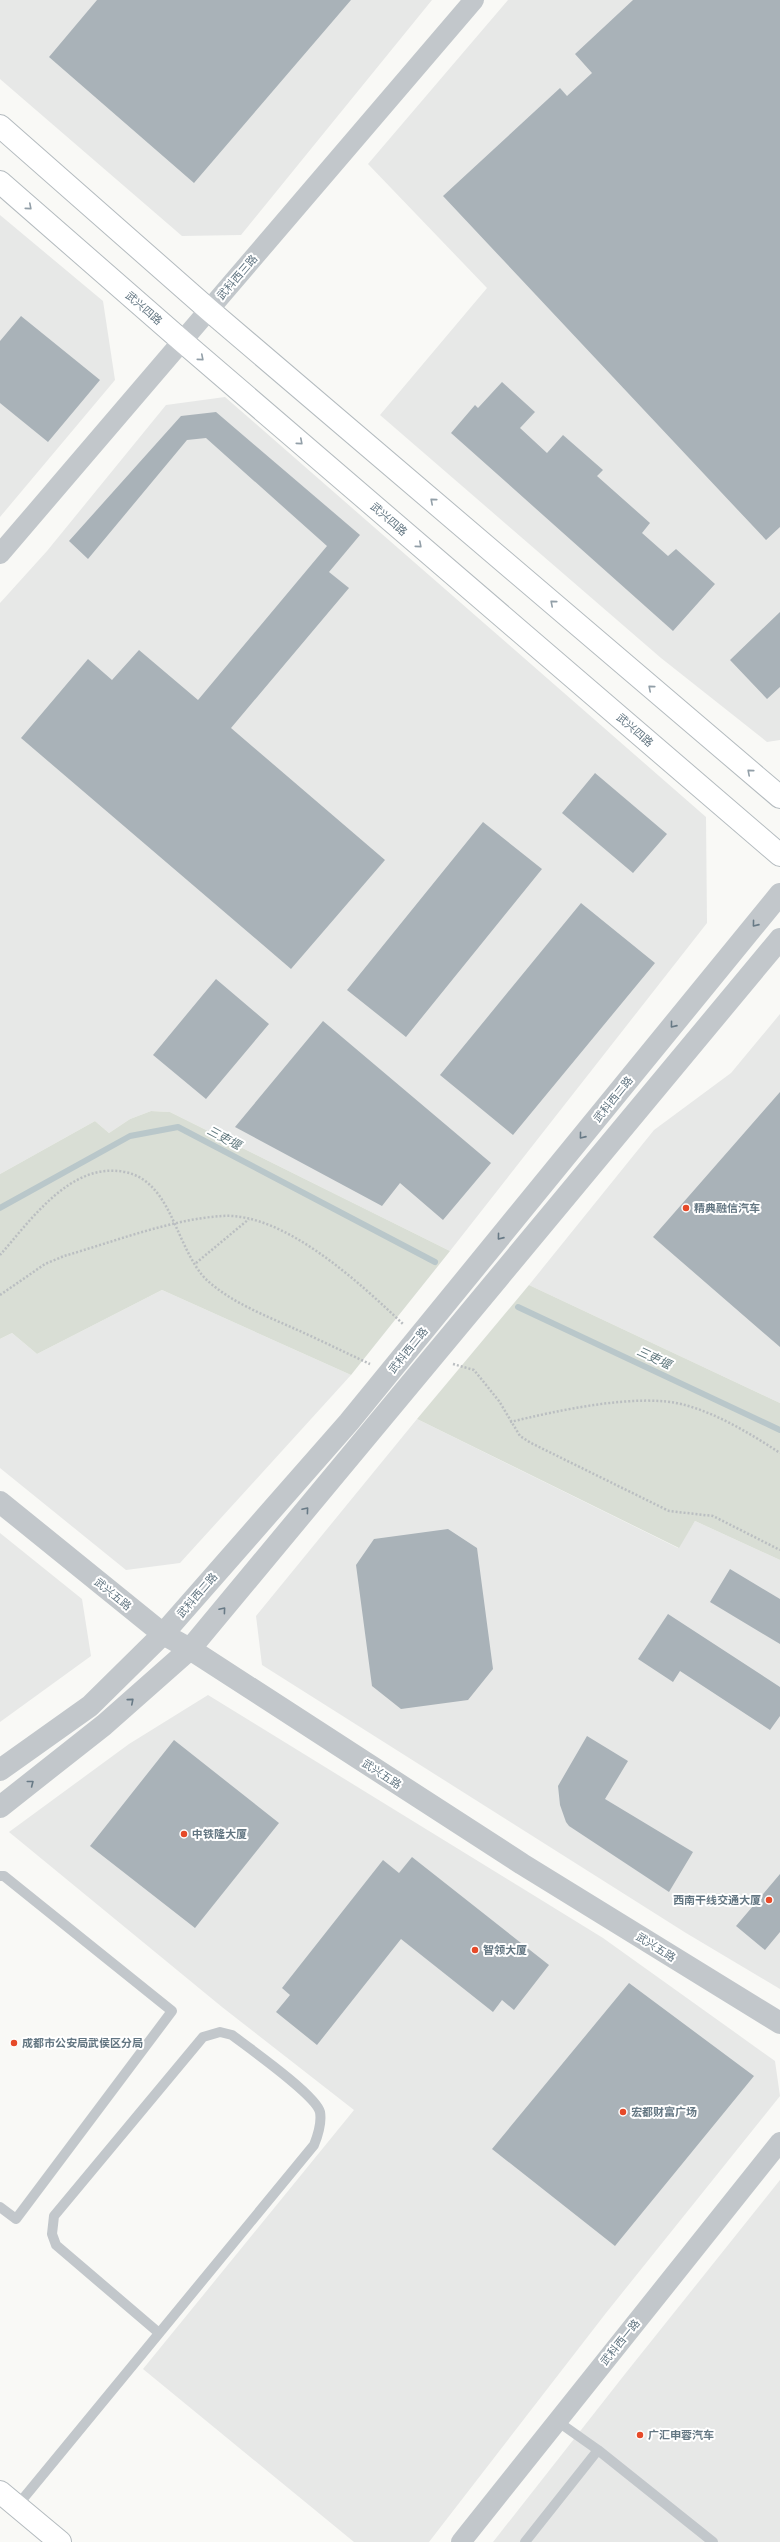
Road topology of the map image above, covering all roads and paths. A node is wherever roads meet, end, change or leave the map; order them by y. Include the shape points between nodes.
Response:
1 (474, 0) edge
2 (0, 126) edge
3 (0, 182) edge
4 (209, 310) junction
5 (182, 341) junction
6 (0, 554) edge
7 (780, 797) edge
8 (780, 855) edge
9 (780, 894) edge
10 (780, 939) edge
11 (250, 1218) junction
12 (175, 1224) junction
13 (0, 1255) edge
14 (196, 1263) junction
15 (0, 1295) edge
16 (417, 1338) junction
17 (428, 1362) junction
18 (389, 1373) junction
19 (510, 1422) junction
20 (780, 1453) edge
21 (0, 1502) edge
22 (780, 1550) edge
23 (163, 1634) junction
24 (190, 1649) junction
25 (0, 1770) edge
26 (0, 1808) edge
27 (0, 1876) edge
28 (780, 2023) edge
29 (780, 2142) edge
30 (0, 2207) edge
31 (159, 2333) junction
32 (557, 2421) junction
33 (598, 2450) junction
34 (0, 2492) edge
35 (17, 2506) junction
36 (60, 2542) edge
37 (461, 2542) edge
38 (525, 2542) edge
39 (713, 2542) edge

1 - 4 street, 武科西三路
2 - 4 main road
3 -> 5 main road, 武兴四路
4 - 5 street, 武科西三路
7 -> 4 main road
5 - 6 street, 武科西三路
5 -> 8 main road, 武兴四路
9 -> 16 street, 武科西二路
10 - 17 street
11 - 12 path via 223,1216
11 - 14 path
11 - 16 path via 294,1237 358,1281
12 - 13 path via 149,1182 130,1173 113,1170 98,1172 61,1191 42,1208
12 - 14 path
12 - 15 path via 64,1256 45,1264
14 - 18 path via 207,1281 255,1311
16 - 18 street, 武科西二路
17 - 19 path via 455,1364 474,1370 500,1401
24 -> 17 street
18 - 23 street, 武科西二路
19 - 20 path via 558,1410 600,1404 649,1401 684,1404 717,1417
19 - 22 path via 520,1436 531,1443 669,1511 713,1516
21 - 23 street, 武兴五路
23 - 24 street, 武兴五路
23 - 25 street, 武科西二路 via 90,1706
26 -> 24 street via 104,1725
24 - 28 street, 武兴五路 via 522,1864
27 - 30 lane via 4,1876 172,2011 16,2219
29 - 32 street, 武科西一路
31 - 31 lane via 314,2145 320,2131 320,2111 309,2096 232,2035 220,2032 203,2037 54,2216 52,2234 56,2245
31 - 35 lane
32 - 33 lane
32 - 37 street, 武科西一路
33 - 38 lane
33 - 39 lane
34 - 35 main road
35 - 36 main road

